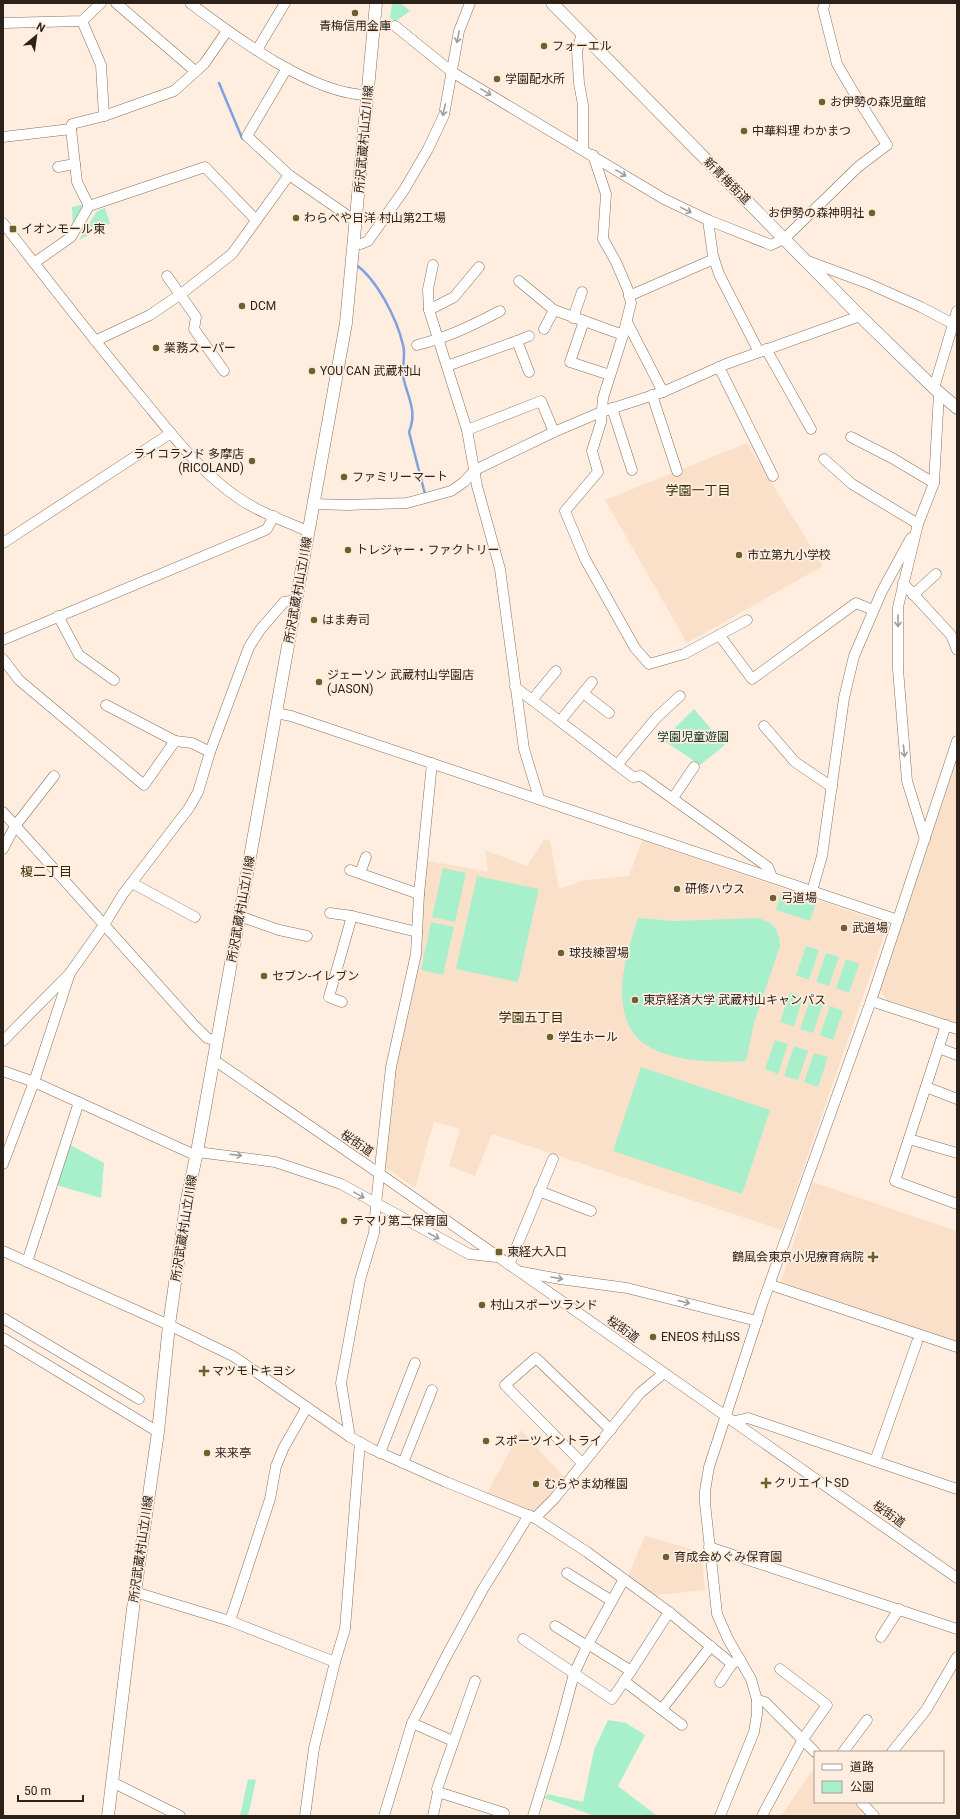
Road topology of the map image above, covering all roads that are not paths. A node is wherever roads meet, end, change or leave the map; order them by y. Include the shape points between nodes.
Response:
1 (101, 3) edge
2 (116, 3) edge
3 (190, 3) edge
4 (285, 3) edge
5 (376, 3) edge
6 (470, 3) edge
7 (552, 3) edge
8 (825, 3) edge
9 (82, 21) junction
10 (3, 22) edge
11 (395, 26) dead end
12 (227, 31) junction
13 (582, 33) junction
14 (257, 50) junction
15 (287, 68) junction
16 (195, 71) junction
17 (452, 72) junction
18 (368, 94) junction
19 (104, 116) junction
20 (71, 129) junction
21 (3, 137) edge
22 (583, 150) junction
23 (593, 155) junction
24 (75, 164) junction
25 (58, 167) dead end
26 (289, 175) junction
27 (89, 206) junction
28 (256, 220) junction
29 (708, 220) junction
30 (357, 222) junction
31 (3, 223) edge
32 (784, 239) junction
33 (355, 243) junction
34 (714, 259) junction
35 (804, 259) junction
36 (34, 263) junction
37 (433, 265) dead end
38 (479, 267) dead end
39 (167, 276) dead end
40 (519, 281) dead end
41 (582, 292) dead end
42 (181, 294) junction
43 (629, 296) junction
44 (429, 310) junction
45 (500, 310) dead end
46 (554, 310) junction
47 (957, 311) edge
48 (860, 316) junction
49 (573, 318) junction
50 (584, 321) junction
51 (627, 322) junction
52 (955, 324) edge
53 (544, 328) dead end
54 (623, 335) junction
55 (530, 336) dead end
56 (438, 340) junction
57 (95, 341) junction
58 (517, 341) junction
59 (417, 345) dead end
60 (762, 350) junction
61 (447, 366) junction
62 (719, 367) junction
63 (224, 371) dead end
64 (529, 372) dead end
65 (610, 375) junction
66 (937, 391) junction
67 (663, 392) junction
68 (652, 395) junction
69 (612, 408) junction
70 (957, 408) edge
71 (601, 412) junction
72 (811, 429) dead end
73 (467, 430) junction
74 (554, 432) junction
75 (171, 433) junction
76 (852, 437) dead end
77 (824, 459) dead end
78 (475, 470) junction
79 (632, 470) dead end
80 (677, 471) dead end
81 (773, 476) dead end
82 (934, 483) junction
83 (313, 504) junction
84 (274, 516) junction
85 (918, 524) junction
86 (308, 531) junction
87 (3, 543) edge
88 (936, 574) dead end
89 (903, 583) junction
90 (913, 595) junction
91 (296, 600) junction
92 (873, 610) junction
93 (58, 616) junction
94 (747, 620) dead end
95 (720, 636) junction
96 (3, 640) edge
97 (957, 647) edge
98 (3, 659) edge
99 (556, 671) dead end
100 (114, 680) dead end
101 (592, 682) dead end
102 (515, 687) junction
103 (583, 693) junction
104 (680, 696) dead end
105 (532, 700) junction
106 (106, 705) dead end
107 (276, 713) junction
108 (609, 714) dead end
109 (560, 721) junction
110 (764, 726) dead end
111 (957, 741) edge
112 (175, 742) junction
113 (210, 752) junction
114 (432, 763) junction
115 (617, 765) junction
116 (694, 768) dead end
117 (54, 776) dead end
118 (832, 788) junction
119 (539, 798) junction
120 (673, 798) junction
121 (3, 812) edge
122 (15, 826) junction
123 (925, 839) junction
124 (3, 849) edge
125 (366, 857) dead end
126 (772, 877) junction
127 (132, 883) junction
128 (812, 890) junction
129 (419, 894) junction
130 (330, 913) dead end
131 (239, 916) junction
132 (352, 916) junction
133 (195, 917) dead end
134 (898, 920) junction
135 (104, 925) junction
136 (416, 932) junction
137 (307, 936) dead end
138 (70, 973) junction
139 (871, 1001) junction
140 (342, 1002) dead end
141 (946, 1026) junction
142 (957, 1029) edge
143 (3, 1041) edge
144 (217, 1041) junction
145 (939, 1048) junction
146 (957, 1055) edge
147 (214, 1060) junction
148 (3, 1071) edge
149 (34, 1082) junction
150 (926, 1086) junction
151 (957, 1099) edge
152 (78, 1102) junction
153 (909, 1139) junction
154 (957, 1153) edge
155 (197, 1154) junction
156 (553, 1159) dead end
157 (3, 1164) edge
158 (380, 1174) junction
159 (540, 1192) junction
160 (376, 1204) junction
161 (957, 1204) edge
162 (590, 1211) dead end
163 (3, 1251) edge
164 (498, 1257) junction
165 (27, 1262) junction
166 (509, 1265) junction
167 (518, 1271) junction
168 (771, 1285) junction
169 (3, 1318) edge
170 (757, 1320) junction
171 (169, 1325) junction
172 (3, 1338) edge
173 (918, 1342) dead end
174 (49, 1346) junction
175 (957, 1347) edge
176 (41, 1361) junction
177 (415, 1363) dead end
178 (664, 1373) junction
179 (432, 1390) dead end
180 (139, 1399) dead end
181 (307, 1407) junction
182 (731, 1418) junction
183 (611, 1430) junction
184 (158, 1432) junction
185 (350, 1437) junction
186 (360, 1442) junction
187 (380, 1452) junction
188 (875, 1462) junction
189 (403, 1463) junction
190 (583, 1464) junction
191 (957, 1489) edge
192 (532, 1516) junction
193 (709, 1546) junction
194 (567, 1573) dead end
195 (957, 1578) edge
196 (624, 1579) junction
197 (135, 1592) junction
198 (612, 1601) junction
199 (899, 1609) junction
200 (669, 1612) junction
201 (230, 1621) junction
202 (555, 1626) dead end
203 (957, 1629) edge
204 (881, 1637) dead end
205 (523, 1640) dead end
206 (587, 1645) junction
207 (711, 1646) junction
208 (957, 1657) edge
209 (736, 1661) junction
210 (335, 1662) junction
211 (780, 1669) dead end
212 (631, 1671) junction
213 (574, 1674) junction
214 (475, 1681) dead end
215 (624, 1681) junction
216 (720, 1682) dead end
217 (757, 1700) junction
218 (662, 1709) junction
219 (867, 1720) dead end
220 (412, 1723) junction
221 (682, 1725) dead end
222 (803, 1739) junction
223 (453, 1741) junction
224 (814, 1751) edge
225 (844, 1751) edge
226 (893, 1751) edge
227 (112, 1782) junction
228 (438, 1792) junction
229 (862, 1803) edge
230 (507, 1815) edge
231 (108, 1816) edge
232 (180, 1816) edge
233 (305, 1816) edge
234 (384, 1816) edge
235 (433, 1816) edge
236 (533, 1816) edge
237 (720, 1816) edge
238 (762, 1816) edge
239 (874, 1816) edge

1 - 9 street
2 - 16 street
3 - 12 street
4 - 14 street
5 - 18 main road, 所沢武蔵村山立川線
6 -> 17 street via 459,31
7 - 13 main road, 新青梅街道
8 - 32 street via 823,9 837,64 887,145 858,167
9 - 10 street
9 - 19 street via 101,65
11 - 17 street
12 - 14 street
12 - 16 street via 213,52
13 - 22 street via 577,51 583,105
13 - 32 main road, 新青梅街道
14 - 15 street
15 - 18 street via 342,91 355,95
15 - 26 street via 247,136
16 - 19 street via 174,91
17 -> 22 street
17 -> 33 street via 444,115 428,149 404,190 368,241
18 - 30 main road, 所沢武蔵村山立川線
19 - 20 street via 72,124
20 - 21 street
20 - 24 street
22 - 23 street
23 -> 29 street via 664,199
23 - 43 street via 606,194 603,239 616,262
24 - 25 street
24 - 27 street via 77,182
26 - 28 street
26 - 30 street
27 - 28 street via 205,167
27 - 36 street via 71,237
28 - 42 street via 232,254
29 - 32 street via 771,245
29 - 34 street
30 - 33 main road, 所沢武蔵村山立川線
31 - 36 street
32 - 35 main road, 新青梅街道
33 - 83 main road, 所沢武蔵村山立川線 via 346,323
34 - 43 street
34 - 60 street via 719,274
35 - 48 main road, 新青梅街道
35 - 52 street via 867,283
36 - 57 street
37 - 44 street via 428,289
38 - 44 street via 454,297
39 - 42 street
40 - 46 street
41 - 49 street
42 - 57 street via 150,315
42 - 63 street via 196,317 194,330
43 - 51 street via 631,303
44 - 56 street
45 - 56 street
46 - 49 street
46 - 53 street
47 - 52 street
48 - 60 street
48 - 66 main road, 新青梅街道
49 - 50 street
50 - 54 street
50 - 65 street via 570,362
51 - 54 street
51 - 67 street
52 - 66 street
54 - 65 street
55 - 58 street
56 - 59 street
56 - 61 street
57 - 75 street
58 - 61 street
58 - 64 street
60 - 62 street
60 - 72 street
61 - 73 street
62 - 67 street
62 - 81 street
65 - 71 street
66 - 70 main road, 新青梅街道
66 - 82 street
67 - 68 street
68 - 69 street
68 - 80 street
69 - 71 street
69 - 79 street
71 - 74 street
71 - 95 street via 601,422 592,451 598,472 565,511 585,559 635,648 649,664 684,654
73 - 74 street via 541,401
73 - 78 street
74 - 78 street
75 - 84 street via 225,489
75 - 87 street
76 - 82 street
77 - 85 street via 852,484
78 - 83 street via 451,491 407,502
78 - 102 street via 500,569
82 - 85 street
83 - 86 main road, 所沢武蔵村山立川線
84 - 86 street
84 - 93 street via 261,532
85 - 89 street
85 - 92 street
86 - 91 main road, 所沢武蔵村山立川線
88 - 90 street
89 - 90 street
89 -> 123 street via 898,606 902,735 907,781
90 - 97 street via 951,635
91 - 107 main road, 所沢武蔵村山立川線
91 - 113 street via 284,602 249,647
92 - 95 street via 856,603 752,679
92 - 118 street via 854,656 844,698
93 - 96 street
93 - 100 street via 79,655
94 - 95 street
98 - 112 street via 19,680 144,785
99 - 105 street
101 - 103 street
102 - 105 street
102 - 119 street via 524,749
103 - 108 street
103 - 109 street
104 - 115 street via 657,717
105 - 109 street
106 - 112 street
107 - 114 street via 292,716
107 - 131 main road, 所沢武蔵村山立川線
109 - 115 street
110 - 118 street via 795,762
111 - 123 street
112 - 113 street via 192,743
113 - 127 street via 198,792 189,808
114 - 119 street
114 - 129 street
115 - 120 street via 633,777 641,776
116 - 120 street
117 - 122 street
118 - 128 street via 822,856
119 - 126 street
120 - 126 street via 768,867
121 - 122 street
122 - 124 street
122 - 135 street
123 - 134 street
125 - 129 street via 355,871
126 - 128 street
127 - 133 street
127 - 135 street
128 - 134 street
129 - 136 street
130 - 132 street
131 - 137 street via 279,930
131 - 144 main road, 所沢武蔵村山立川線
132 - 136 street
132 - 140 street via 329,997
134 - 139 street
135 - 138 street
135 - 144 street via 194,1025 207,1038
136 - 158 street via 416,954 391,1067
138 - 143 street
138 - 149 street
139 - 141 street
139 - 168 street
141 - 142 street
141 - 145 street
144 - 147 main road, 所沢武蔵村山立川線
145 - 146 street
145 - 150 street
147 - 155 main road, 所沢武蔵村山立川線
147 - 158 street, 桜街道
148 - 149 street
149 - 152 street
149 - 157 street
150 - 151 street
150 - 153 street
152 - 155 street
152 - 165 street
153 - 154 street
153 - 161 street via 895,1181
155 -> 160 street via 233,1155 276,1162 340,1184
155 - 171 main road, 所沢武蔵村山立川線 via 187,1199
156 - 159 street
158 - 160 street
158 - 164 street, 桜街道
159 - 162 street
159 - 166 street
160 -> 164 street via 469,1254
160 - 185 street via 374,1233 360,1280 341,1384
163 - 165 street
164 - 166 street, 桜街道
165 - 171 street
166 - 167 street, 桜街道
167 -> 170 street via 627,1288
167 - 178 street, 桜街道
168 - 170 street
168 - 175 street
169 - 174 street
170 - 182 street
171 - 181 street via 233,1356
171 - 184 main road, 所沢武蔵村山立川線
172 - 176 street
173 - 188 street
174 - 176 street
174 - 180 street
176 - 184 street
177 - 187 street
178 - 182 street, 桜街道
178 - 183 street via 640,1393
179 - 189 street
181 - 185 street
181 - 201 street via 276,1466 270,1499
182 - 188 street via 748,1418
182 - 193 street via 706,1479 705,1503
182 - 195 street, 桜街道
183 - 190 street
183 - 190 street via 536,1358 505,1385
184 - 197 main road, 所沢武蔵村山立川線
185 - 186 street
186 - 187 street
186 - 210 street via 345,1629
187 - 189 street
188 - 191 street
189 - 192 street
190 - 192 street via 554,1499
192 - 196 street
192 - 220 street via 479,1596
193 - 199 street
193 - 209 street via 717,1614
194 - 198 street
196 - 198 street
196 - 200 street
197 - 201 street
197 - 227 main road, 所沢武蔵村山立川線
198 - 206 street
199 - 203 street
199 - 204 street
200 - 207 street
200 - 212 street
201 - 210 street
202 - 206 street
205 - 213 street
206 - 212 street
206 - 213 street
207 - 209 street
207 - 218 street
208 - 226 street via 926,1710
209 - 216 street
209 - 217 street via 751,1679
210 - 233 street via 314,1748
211 - 222 street via 827,1705
212 - 215 street
213 - 215 street via 612,1699
213 - 236 street
214 - 223 street
215 - 218 street
217 - 222 street via 765,1702
217 - 237 street via 754,1732
218 - 221 street
219 - 225 street
220 - 223 street
220 - 234 street
222 - 224 street
222 - 238 street
223 - 228 street
227 - 231 main road, 所沢武蔵村山立川線
227 - 232 street
228 - 230 street
228 - 235 street
229 - 239 street

